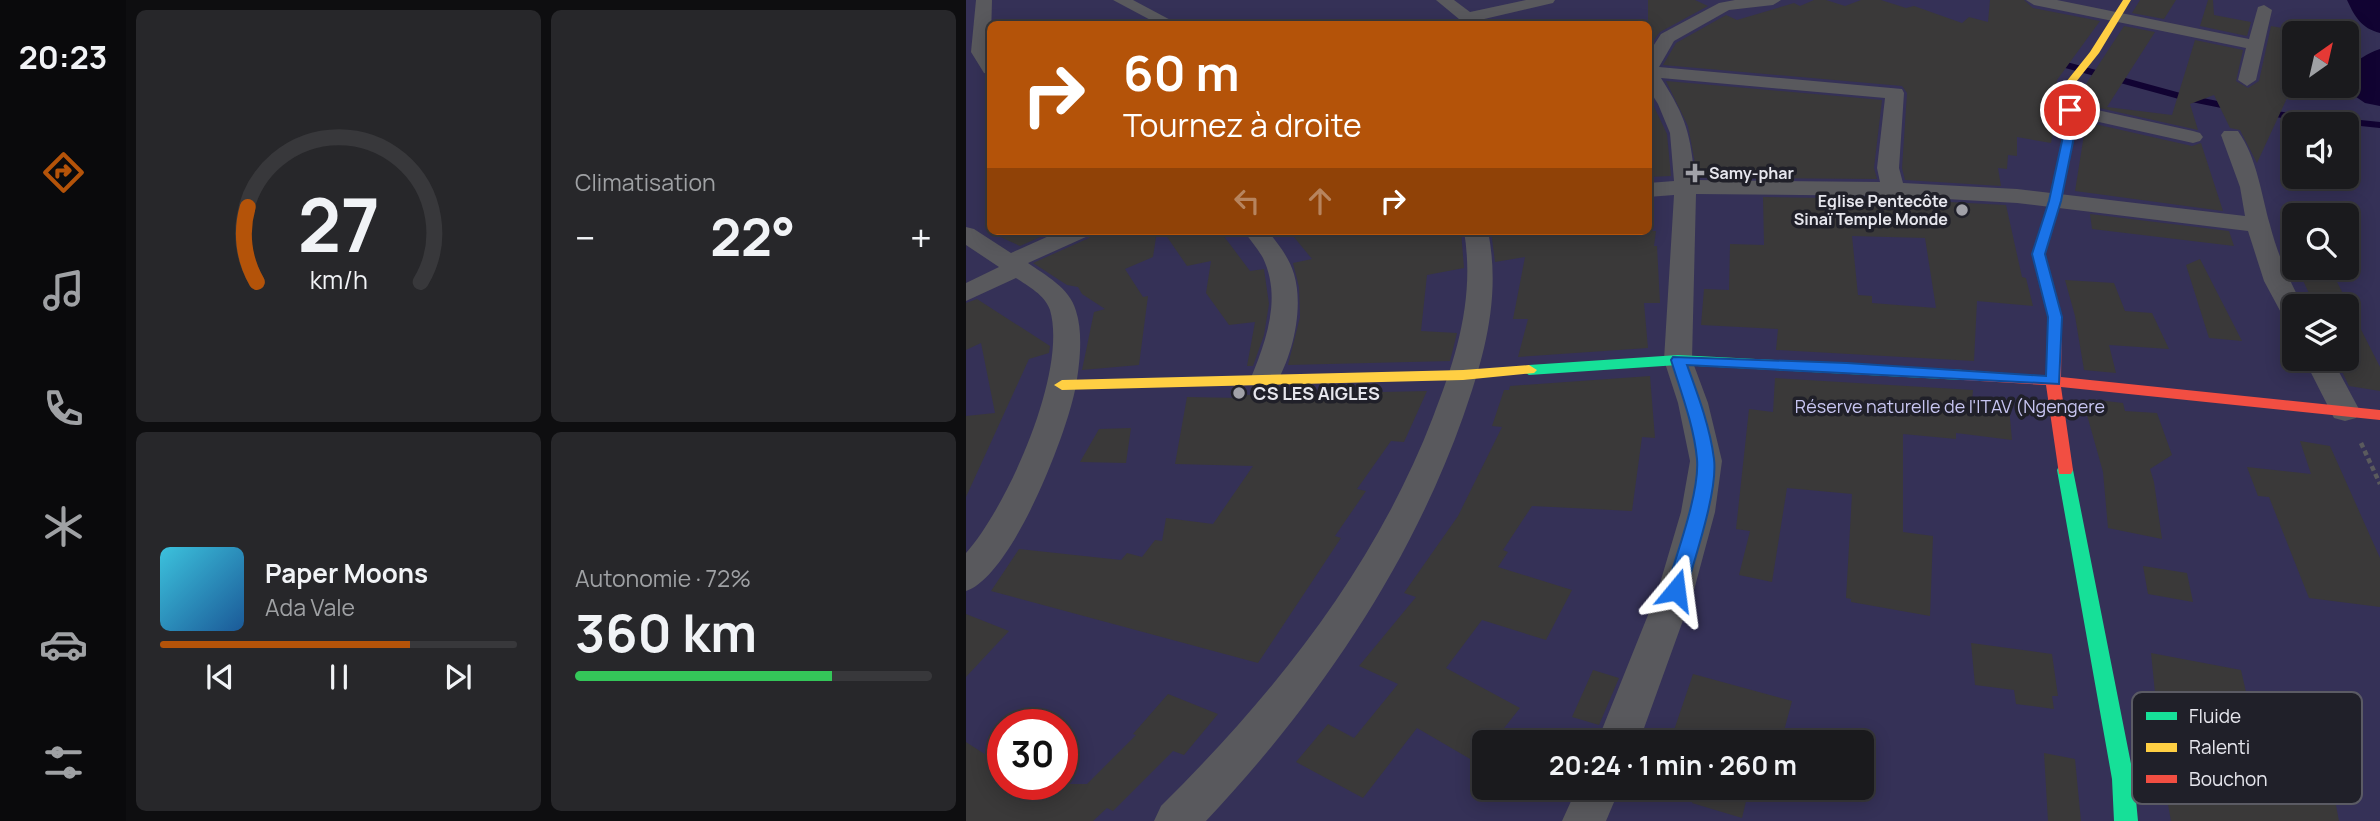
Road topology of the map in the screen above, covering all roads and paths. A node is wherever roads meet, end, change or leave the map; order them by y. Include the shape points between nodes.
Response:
1 (984, 0) edge
2 (1121, 0) edge
3 (1444, 0) edge
4 (1547, 0) edge
5 (1773, 0) edge
6 (2034, 0) edge
7 (2127, 0) edge
8 (2264, 10) dead end
9 (2116, 17) junction
10 (1164, 21) edge
11 (1471, 21) edge
12 (2254, 45) junction
13 (973, 55) edge
14 (987, 67) edge
15 (1652, 68) edge
16 (1652, 74) edge
17 (1652, 79) edge
18 (2247, 80) dead end
19 (2070, 110) junction
20 (2231, 135) dead end
21 (2193, 137) dead end
22 (1685, 187) junction
23 (1893, 189) junction
24 (1652, 190) edge
25 (2055, 201) junction
26 (2258, 225) junction
27 (966, 234) edge
28 (1072, 235) edge
29 (1259, 235) edge
30 (1476, 235) edge
31 (1014, 264) junction
32 (966, 293) edge
33 (2284, 294) edge
34 (1678, 360) junction
35 (2324, 371) edge
36 (1463, 375) junction
37 (1264, 380) junction
38 (2053, 381) junction
39 (1062, 385) junction
40 (2345, 411) junction
41 (2380, 415) edge
42 (966, 577) edge
43 (1623, 730) edge
44 (1594, 800) edge
45 (1176, 821) edge
46 (1584, 821) edge
47 (2126, 821) edge

1 - 13 street
2 - 10 street
3 - 11 street
4 - 11 street
5 - 15 street via 1725,6 1667,38
6 - 9 street
7 - 9 street
8 - 12 street
9 - 12 street
9 - 19 street via 2073,76
12 - 18 street
13 - 14 street
16 - 23 street via 1895,93 1888,168
17 - 22 street via 1680,133
19 - 21 street
19 - 25 street
20 - 26 street via 2251,187
22 - 23 street
22 - 24 street
22 - 34 street
23 - 25 street
25 - 26 street
25 - 38 street via 2039,254 2055,317
26 - 33 street
27 - 31 street
28 - 31 street
29 - 37 street via 1276,260 1285,296 1280,343
30 - 36 street via 1483,288
31 - 32 street
31 - 39 street via 1047,287 1063,309
34 - 36 street
34 - 38 street
34 - 43 street via 1706,461 1698,512 1676,590
35 - 40 street
36 - 37 street
36 - 45 street via 1420,490 1378,567 1309,668 1211,787
37 - 39 street
38 - 40 street
38 - 47 street via 2071,511 2123,779
39 - 42 street via 1038,460 996,542
40 - 41 street
44 - 46 street

